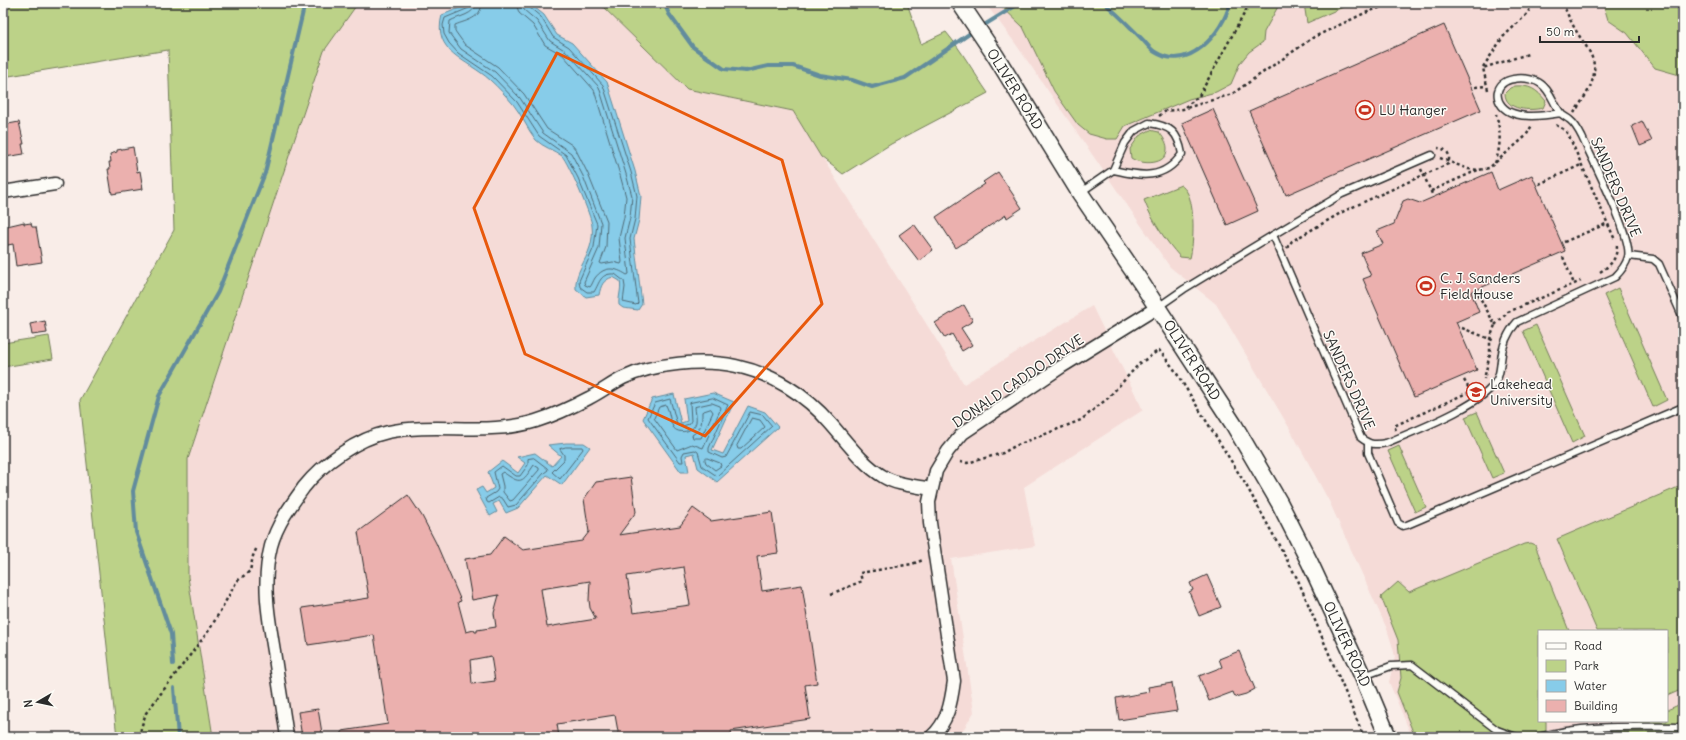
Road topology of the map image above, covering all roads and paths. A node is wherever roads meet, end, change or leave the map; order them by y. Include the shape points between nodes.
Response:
1 (1250, 3) edge
2 (1392, 3) edge
3 (1533, 3) edge
4 (1563, 3) edge
5 (963, 6) edge
6 (1528, 54) dead end
7 (1483, 68) junction
8 (1487, 86) junction
9 (1475, 87) dead end
10 (1490, 96) dead end
11 (1183, 109) junction
12 (1560, 113) junction
13 (1500, 114) dead end
14 (1534, 116) junction
15 (1570, 120) junction
16 (1149, 122) junction
17 (1550, 123) dead end
18 (1537, 125) dead end
19 (1528, 126) dead end
20 (1532, 126) junction
21 (1562, 128) junction
22 (1436, 148) dead end
23 (1432, 155) joint
24 (1418, 161) junction
25 (1449, 162) junction
26 (1495, 163) junction
27 (1582, 165) junction
28 (1113, 170) junction
29 (1479, 170) junction
30 (1424, 175) junction
31 (54, 184) dead end
32 (1539, 184) dead end
33 (3, 192) edge
34 (1080, 193) junction
35 (1608, 223) junction
36 (1274, 235) junction
37 (1564, 242) dead end
38 (1282, 255) junction
39 (1629, 256) junction
40 (1563, 257) dead end
41 (1599, 273) dead end
42 (1587, 278) dead end
43 (1574, 284) junction
44 (1478, 294) dead end
45 (1158, 307) junction
46 (1683, 318) edge
47 (1495, 325) junction
48 (1462, 328) dead end
49 (1490, 339) junction
50 (1504, 345) junction
51 (1464, 380) dead end
52 (1482, 382) dead end
53 (1475, 388) dead end
54 (1471, 392) junction
55 (1683, 407) edge
56 (1400, 437) junction
57 (1368, 444) junction
58 (960, 462) dead end
59 (931, 489) junction
60 (258, 545) dead end
61 (927, 558) dead end
62 (831, 594) dead end
63 (1362, 677) junction
64 (1683, 727) edge
65 (140, 737) edge
66 (287, 737) edge
67 (931, 737) edge
68 (1364, 737) edge
69 (1388, 737) edge
70 (1516, 737) edge
71 (1538, 737) edge

1 - 11 path via 1199,96
2 - 11 path via 1314,37 1232,94
3 - 7 path via 1527,14 1503,37
4 - 15 path via 1591,55 1595,69 1589,90
5 - 34 main road, OLIVER ROAD
6 - 7 path
7 - 8 path
8 - 9 path
8 - 10 path
11 - 16 path via 1166,112
12 - 14 lane, SANDERS DRIVE
12 - 14 lane, SANDERS DRIVE via 1550,93 1541,84 1519,77 1501,85 1498,99 1504,108
12 - 15 lane, SANDERS DRIVE
13 - 26 path via 1496,111 1499,154
14 - 20 path
15 - 21 path
15 - 39 lane, SANDERS DRIVE via 1582,137 1626,234
16 - 28 lane via 1134,131 1125,143
16 - 28 lane via 1172,130 1180,140 1182,154 1175,164 1163,172 1150,175
17 - 21 path
18 - 20 path
19 - 20 path
20 - 26 path via 1526,136
21 - 27 path via 1568,134
22 - 25 path via 1445,150
23 - 24 lane
23 - 25 path
24 - 30 path
24 - 36 lane via 1342,194
25 - 29 path
25 - 30 path
26 - 29 path via 1489,168
27 - 32 path
27 - 35 path
28 - 34 lane
29 - 30 path via 1432,193
30 - 38 path via 1346,210 1292,241
31 - 33 street
34 - 45 main road, OLIVER ROAD
35 - 37 path
35 - 41 path via 1617,244 1617,251 1613,263
36 - 38 lane, SANDERS DRIVE
36 - 45 lane
38 - 57 lane, SANDERS DRIVE via 1357,430
39 - 46 lane via 1653,259 1659,264
39 - 50 lane, SANDERS DRIVE via 1622,271 1615,277 1517,322 1511,328
40 - 43 path
42 - 43 path
43 - 47 path via 1508,312
44 - 47 path
45 - 59 street, DONALD CADDO DRIVE via 1061,367 963,433 936,471
45 - 63 main road, OLIVER ROAD via 1280,502
47 - 49 path
48 - 49 path
49 - 50 path
49 - 52 path via 1489,363
50 - 56 lane, SANDERS DRIVE via 1498,377 1486,394 1442,419
51 - 54 path
53 - 54 path
54 - 56 path via 1394,426
55 - 57 lane via 1403,526 1398,523 1368,453
56 - 57 lane, SANDERS DRIVE via 1382,444
58 - 68 path via 967,463 1003,453 1081,420 1108,398 1139,364 1159,350 1174,369 1246,485 1298,580
59 - 66 street via 885,478 862,460 820,412 797,392 772,378 738,366 707,362 648,369 624,377 562,412 534,422 504,428 428,429 375,436 325,464 315,474 290,506 272,543 266,571 266,602
59 - 67 street, DONALD CADDO DRIVE via 930,523 954,681 947,716
60 - 65 path via 250,571 237,581 210,629 146,713
61 - 62 path via 912,564 860,573 862,581
63 - 69 main road, OLIVER ROAD
63 - 70 lane via 1391,666 1412,665 1497,730
64 - 71 lane via 1608,727

